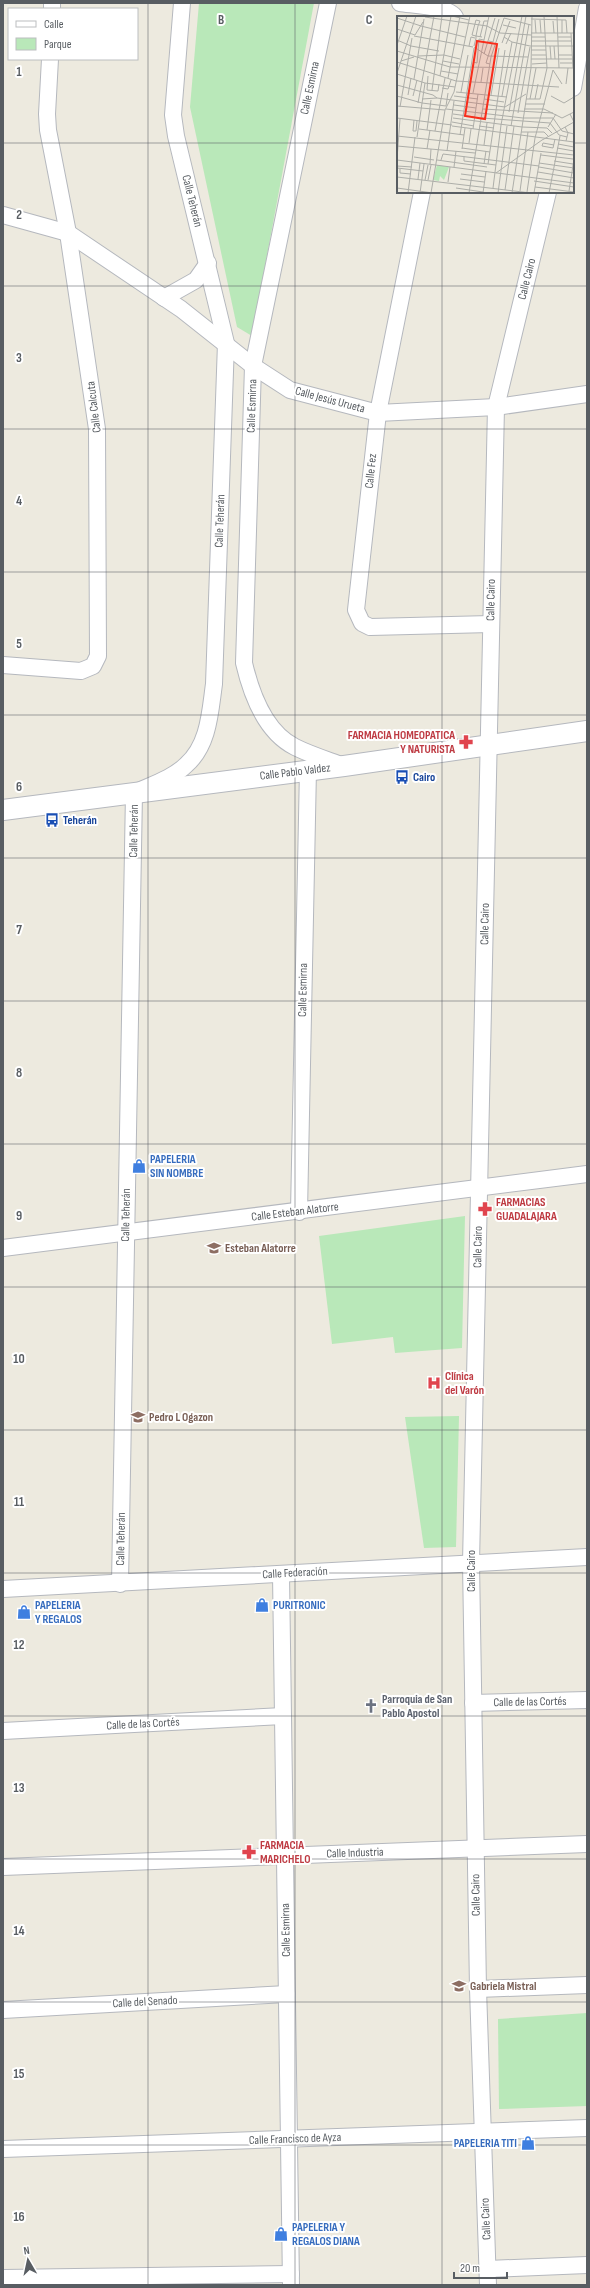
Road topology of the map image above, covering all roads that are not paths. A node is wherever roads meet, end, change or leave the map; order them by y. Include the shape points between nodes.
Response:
1 (182, 3) edge
2 (328, 3) edge
3 (400, 3) edge
4 (587, 8) edge
5 (454, 16) edge
6 (50, 60) edge
7 (578, 85) edge
8 (422, 193) edge
9 (548, 193) edge
10 (3, 215) edge
11 (68, 233) junction
12 (208, 263) junction
13 (164, 298) junction
14 (226, 343) junction
15 (253, 366) junction
16 (587, 394) edge
17 (496, 407) junction
18 (378, 413) junction
19 (491, 624) junction
20 (3, 665) edge
21 (587, 730) edge
22 (489, 744) junction
23 (344, 766) junction
24 (308, 769) junction
25 (134, 794) junction
26 (3, 810) edge
27 (587, 1174) edge
28 (479, 1188) junction
29 (299, 1212) junction
30 (126, 1233) junction
31 (3, 1248) edge
32 (587, 1557) edge
33 (471, 1563) junction
34 (281, 1574) junction
35 (120, 1584) junction
36 (3, 1589) edge
37 (587, 1700) edge
38 (473, 1703) junction
39 (283, 1716) junction
40 (3, 1731) edge
41 (587, 1844) edge
42 (474, 1848) junction
43 (285, 1856) junction
44 (3, 1867) edge
45 (587, 1985) edge
46 (478, 1989) junction
47 (287, 1994) junction
48 (3, 2010) edge
49 (587, 2128) edge
50 (481, 2132) junction
51 (289, 2139) junction
52 (3, 2149) edge
53 (587, 2265) edge
54 (488, 2277) edge
55 (3, 2278) edge
56 (291, 2279) edge

1 - 12 street, Calle Teherán via 173,115
2 - 15 street, Calle Esmirna
3 - 5 street via 440,9
4 - 7 street
6 - 11 street, Calle Calcuta via 48,130
8 - 18 street, Calle Fez
9 - 17 street, Calle Cairo
10 - 11 street, Calle Jesús Urueta
11 - 13 street, Calle Jesús Urueta
11 - 20 street, Calle Calcuta via 97,429 98,656 93,666 81,671
12 - 13 street via 196,280
12 - 14 street, Calle Teherán
13 - 14 street, Calle Jesús Urueta
14 - 15 street, Calle Jesús Urueta
14 - 25 street, Calle Teherán via 214,684 209,718 204,739 186,765
15 - 18 street, Calle Jesús Urueta via 290,390
15 - 23 street, Calle Esmirna via 244,663 248,681 264,718 277,732 294,747
16 - 17 street, Calle Jesús Urueta
17 - 18 street, Calle Jesús Urueta
17 - 19 street, Calle Cairo
18 - 19 street, Calle Fez via 356,610 362,623 370,627
19 - 22 street, Calle Cairo
21 - 22 street, Calle Pablo Valdez
22 - 23 street, Calle Pablo Valdez
22 - 28 street, Calle Cairo
23 - 24 street, Calle Pablo Valdez
24 - 25 street, Calle Pablo Valdez
24 - 29 street, Calle Esmirna
25 - 26 street, Calle Pablo Valdez
25 - 30 street, Calle Teherán
27 - 28 street, Calle Esteban Alatorre
28 - 29 street, Calle Esteban Alatorre
28 - 33 street, Calle Cairo
29 - 30 street, Calle Esteban Alatorre
30 - 31 street, Calle Esteban Alatorre
30 - 35 street, Calle Teherán
32 - 33 street, Calle Federación
33 - 34 street, Calle Federación
33 - 38 street, Calle Cairo
34 - 35 street, Calle Federación
34 - 39 street, Calle Esmirna
35 - 36 street, Calle Federación
37 - 38 street, Calle de las Cortés
38 - 42 street, Calle Cairo
39 - 40 street, Calle de las Cortés
39 - 43 street, Calle Esmirna
41 - 42 street, Calle Industria
42 - 43 street, Calle Industria
42 - 46 street, Calle Cairo
43 - 44 street, Calle Industria
43 - 47 street, Calle Esmirna
45 - 46 street
46 - 50 street, Calle Cairo
47 - 48 street, Calle del Senado
47 - 51 street, Calle Esmirna
49 - 50 street, Calle Francisco de Ayza
50 - 51 street, Calle Francisco de Ayza
50 - 54 street, Calle Cairo
51 - 52 street, Calle Francisco de Ayza
51 - 56 street, Calle Esmirna
53 - 54 street
55 - 56 street

